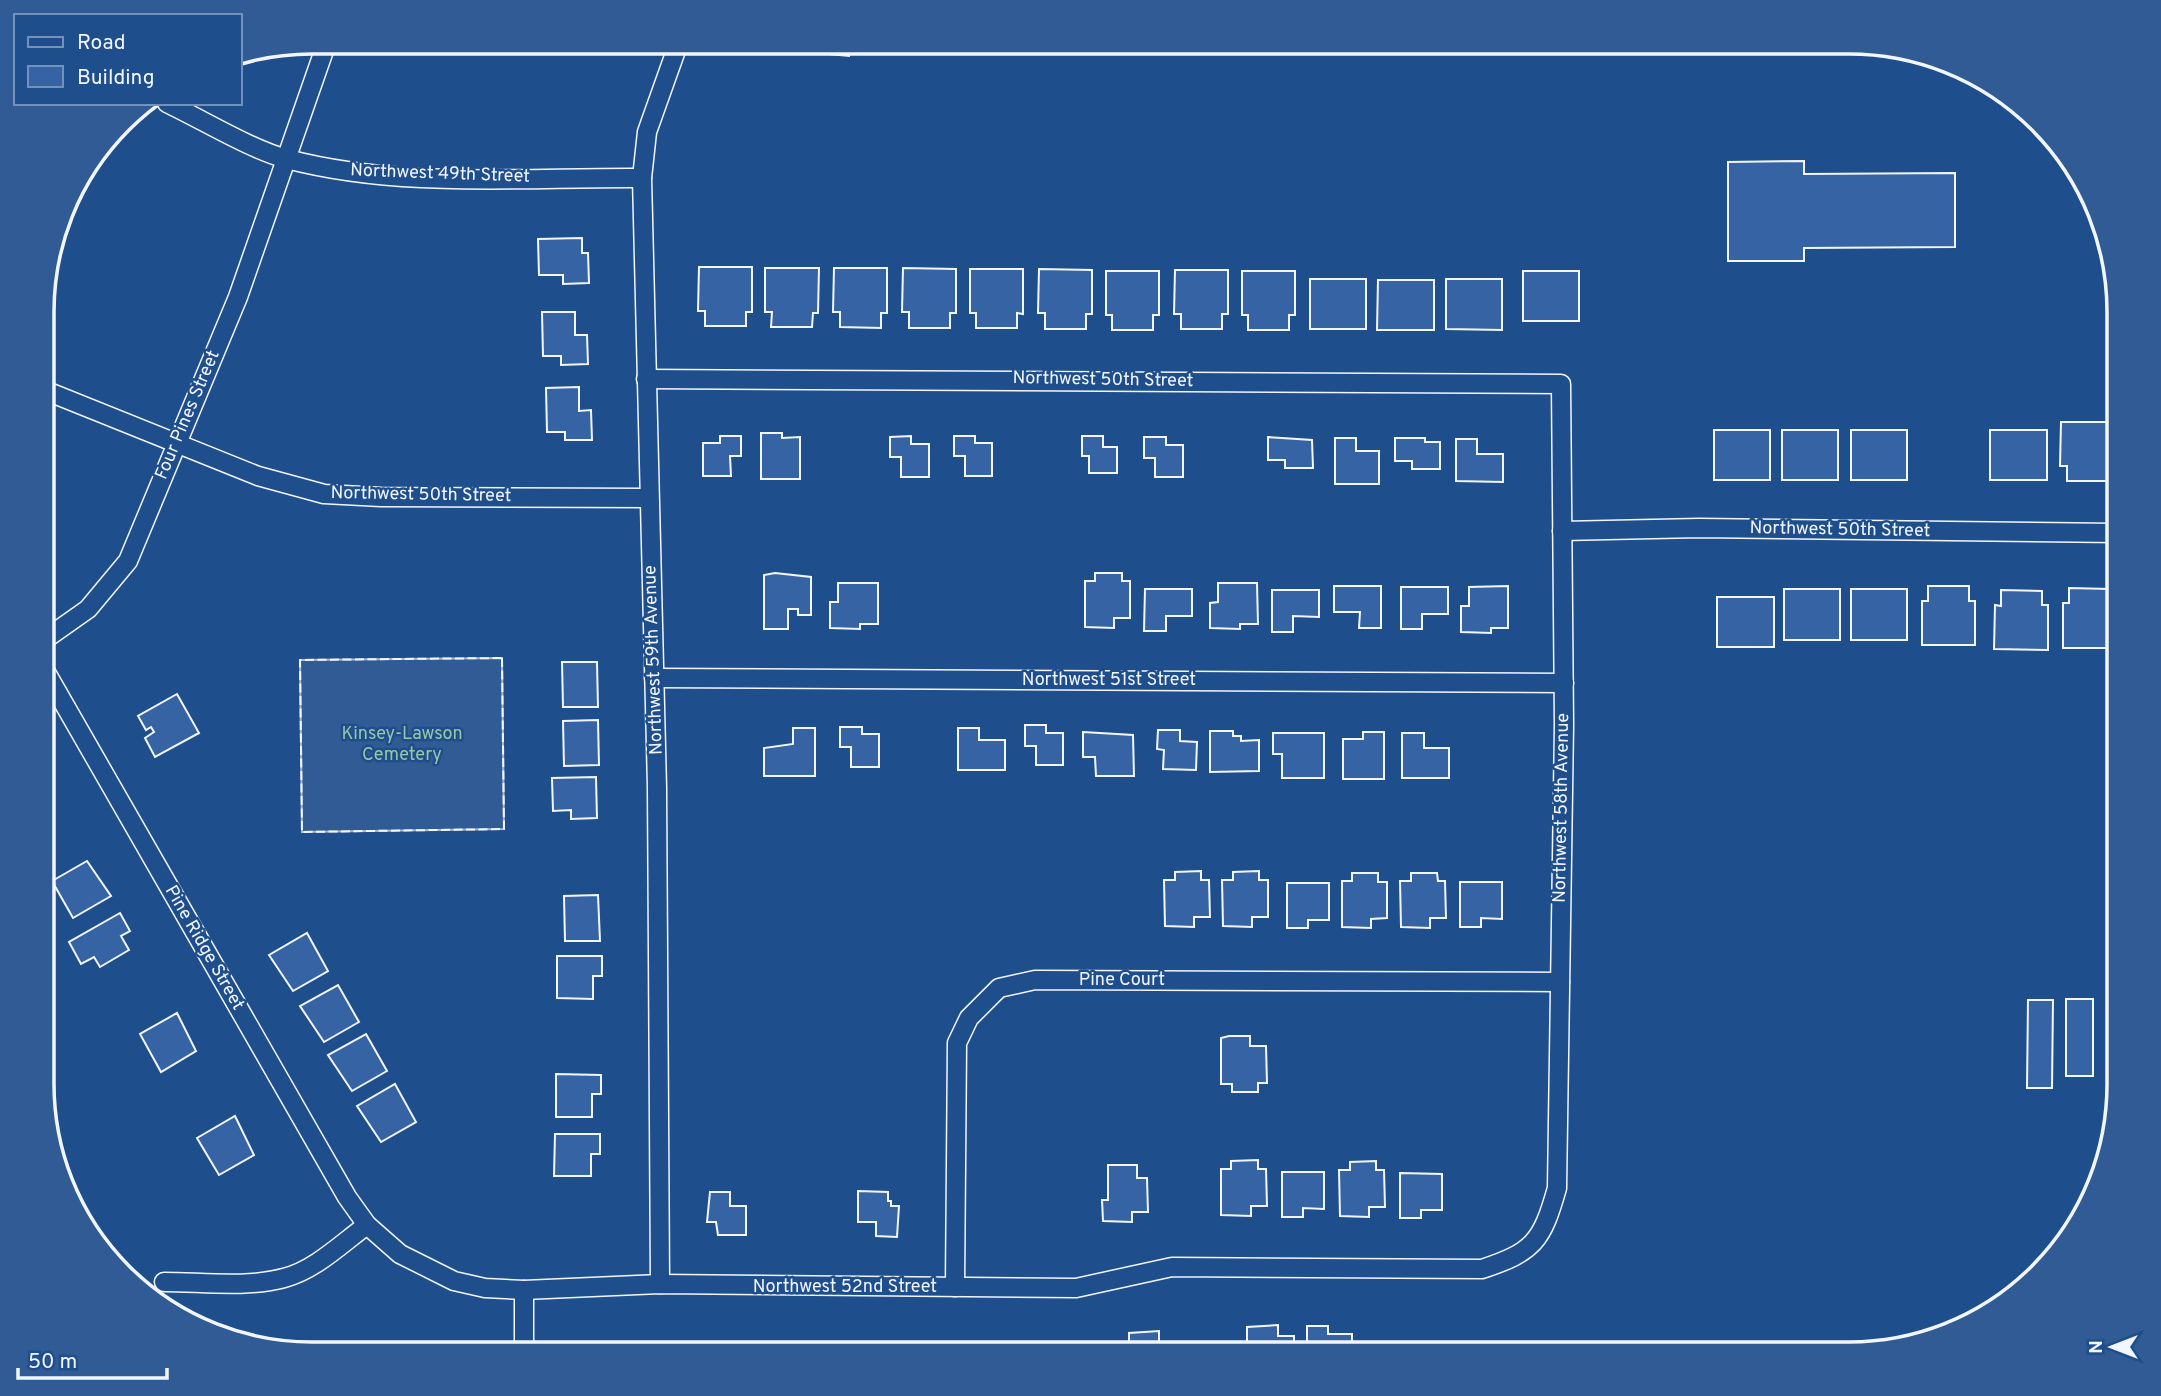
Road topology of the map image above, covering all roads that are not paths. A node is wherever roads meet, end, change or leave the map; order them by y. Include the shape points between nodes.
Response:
1 (323, 54) edge
2 (675, 54) edge
3 (171, 105) edge
4 (284, 158) junction
5 (642, 178) junction
6 (646, 379) junction
7 (1561, 384) joint
8 (54, 394) edge
9 (176, 442) junction
10 (649, 498) junction
11 (1562, 531) junction
12 (2107, 533) edge
13 (54, 633) edge
14 (654, 678) junction
15 (1563, 683) junction
16 (54, 686) edge
17 (1560, 982) junction
18 (367, 1225) junction
19 (1545, 1230) joint
20 (164, 1282) dead end
21 (660, 1284) junction
22 (955, 1287) junction
23 (524, 1290) junction
24 (524, 1342) edge

1 - 4 street, Four Pines Street
2 - 5 street, Northwest 59th Avenue via 647,132
3 - 4 street, Northwest 49th Street
4 - 5 street, Northwest 49th Street via 344,171 446,177
4 - 9 street, Four Pines Street via 238,297
5 - 6 street, Northwest 59th Avenue
6 - 7 street, Northwest 50th Street
6 - 10 street, Northwest 59th Avenue
7 - 11 street, Northwest 58th Avenue
8 - 9 street, Northwest 50th Street
9 - 10 street, Northwest 50th Street via 282,484 338,495
9 - 13 street, Four Pines Street via 128,561 88,609
10 - 14 street, Northwest 59th Avenue
11 - 12 street, Northwest 50th Street
11 - 15 street, Northwest 58th Avenue
14 - 15 street, Northwest 51st Street
14 - 21 street, Northwest 59th Avenue
15 - 17 street, Northwest 58th Avenue
16 - 18 street, Pine Ridge Street
17 - 19 street, Northwest 58th Avenue via 1557,1188
17 - 22 street, Pine Court via 1035,979 999,988 969,1018 957,1042
18 - 20 street via 314,1265 284,1278
18 - 23 street, Northwest 52nd Street via 400,1254 454,1281
19 - 22 street, Northwest 52nd Street via 1517,1258 1482,1269 1172,1268 1076,1287
21 - 22 street, Northwest 52nd Street
21 - 23 street, Northwest 52nd Street
23 - 24 street

